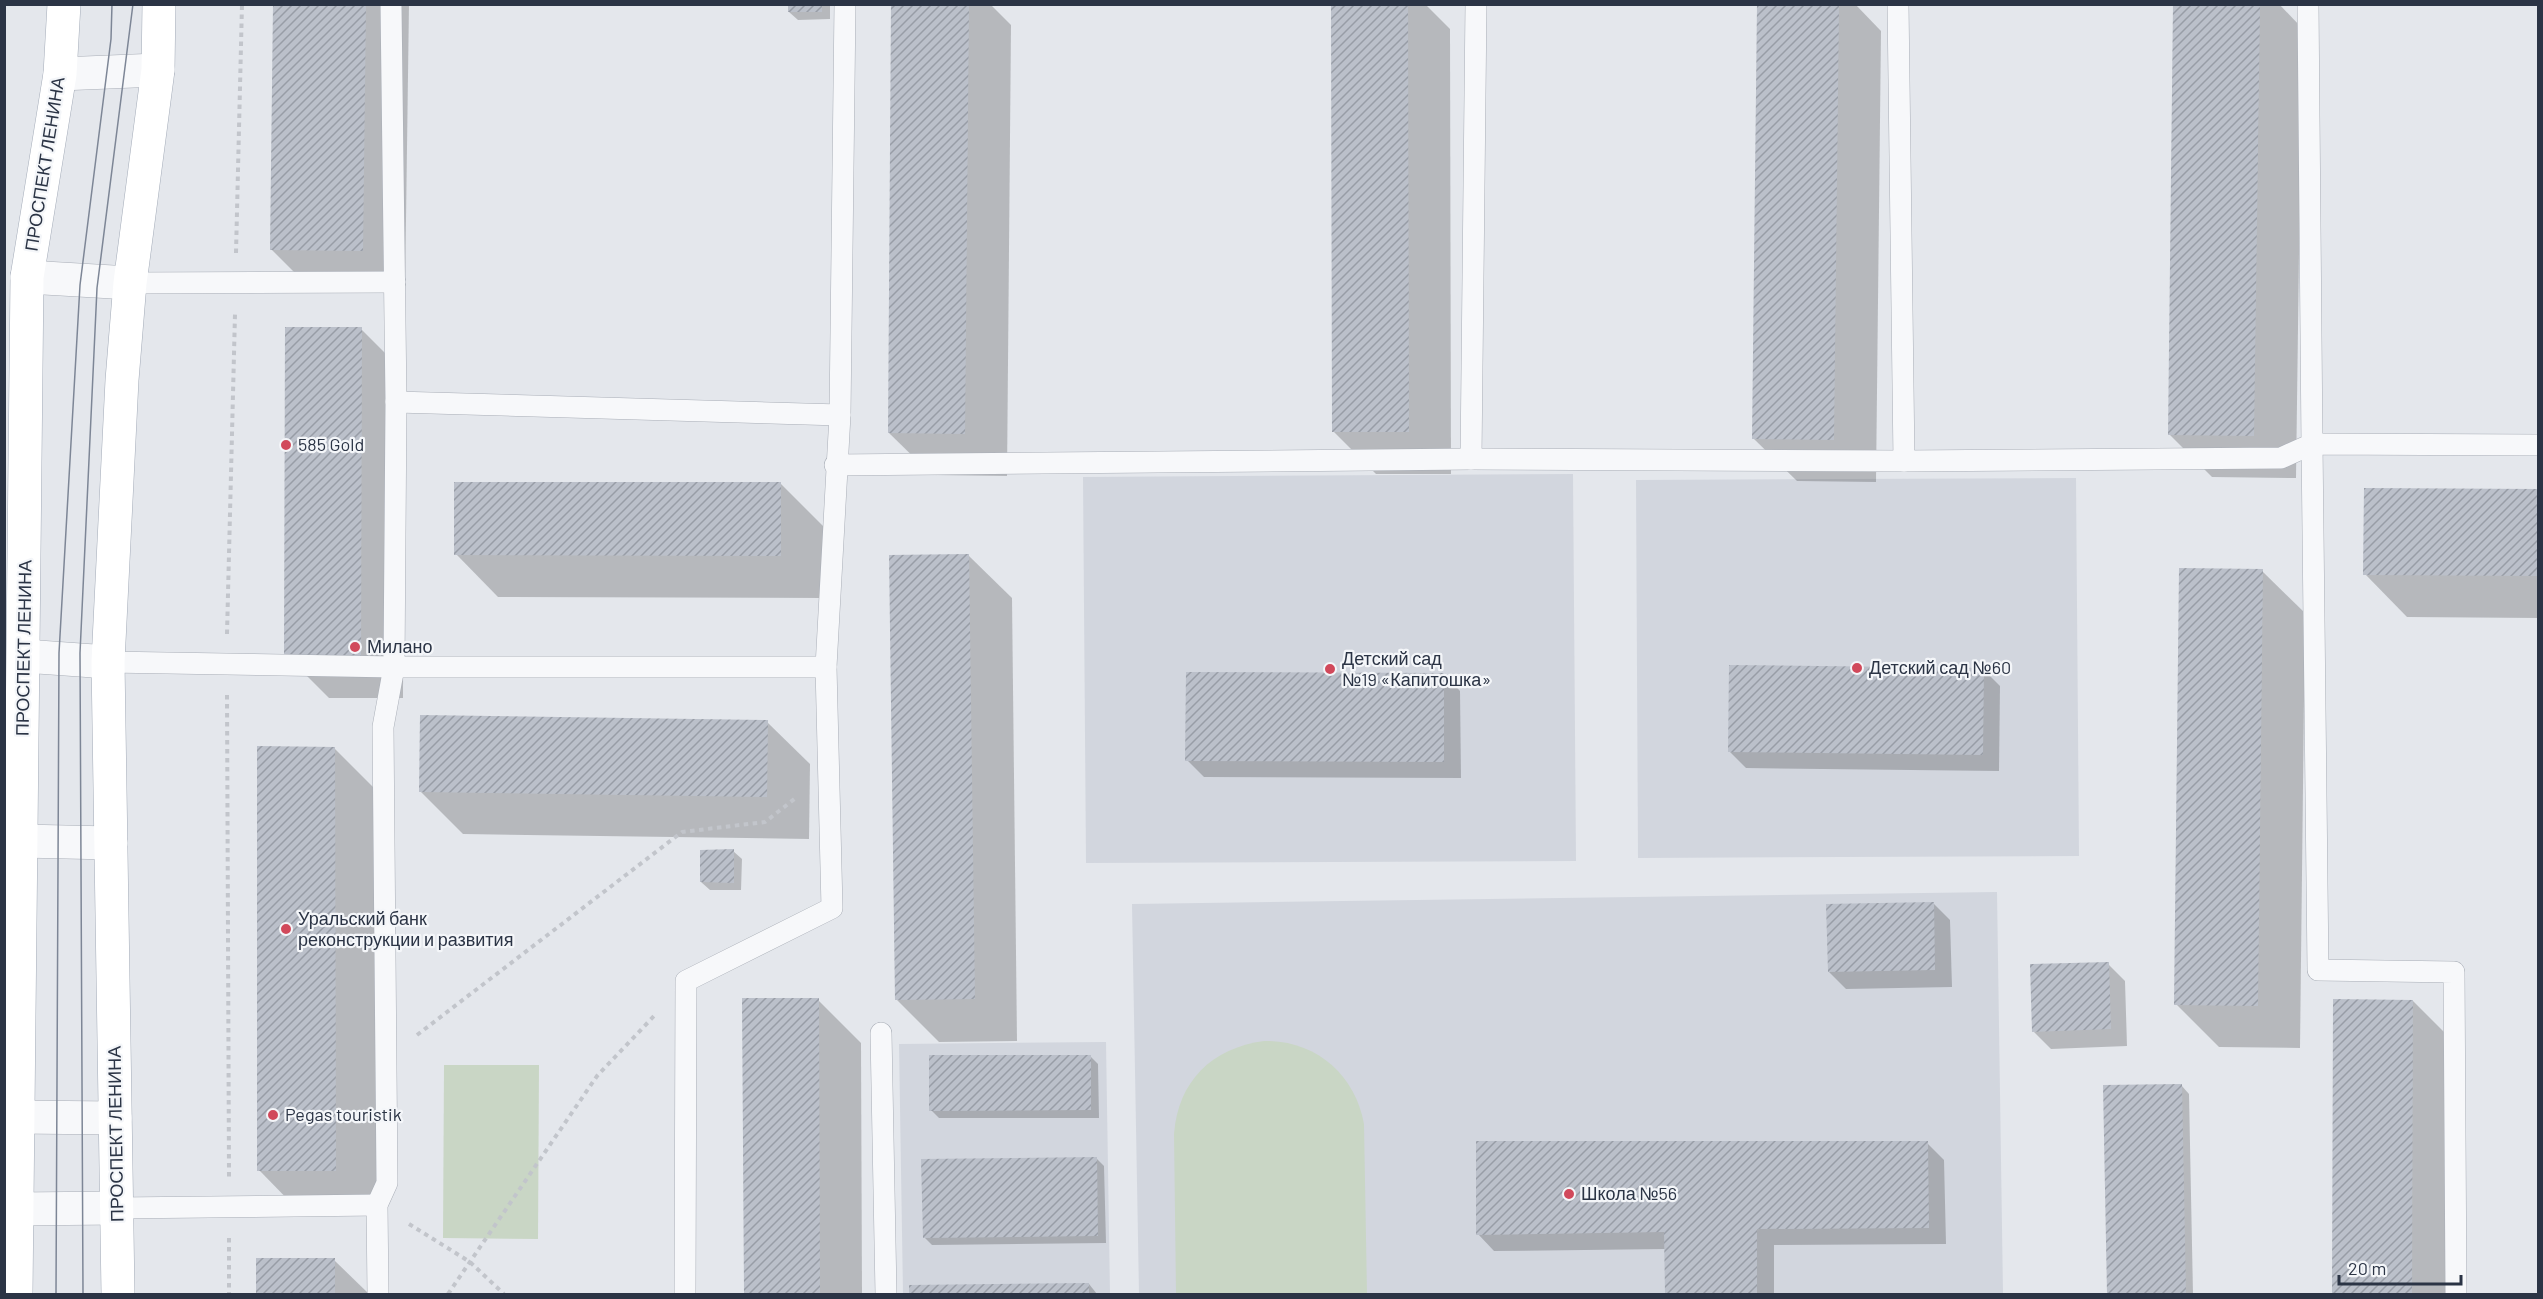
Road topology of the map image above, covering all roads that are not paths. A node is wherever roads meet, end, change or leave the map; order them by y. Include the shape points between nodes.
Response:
1 (64, 4) edge
2 (159, 4) edge
3 (391, 4) edge
4 (845, 4) edge
5 (1476, 4) edge
6 (1898, 4) edge
7 (2308, 4) edge
8 (158, 70) junction
9 (60, 74) junction
10 (27, 277) junction
11 (394, 282) junction
12 (130, 283) junction
13 (396, 402) junction
14 (840, 415) junction
15 (2312, 444) junction
16 (2538, 445) edge
17 (1471, 459) junction
18 (1904, 461) junction
19 (835, 465) junction
20 (24, 656) junction
21 (108, 662) junction
22 (394, 667) junction
23 (826, 667) junction
24 (13, 840) edge
25 (111, 843) junction
26 (881, 1033) dead end
27 (11, 1117) edge
28 (116, 1118) junction
29 (377, 1205) junction
30 (117, 1208) junction
31 (16, 1209) junction
32 (16, 1294) edge
33 (118, 1294) edge
34 (378, 1294) edge
35 (685, 1294) edge
36 (886, 1294) edge
37 (2456, 1294) edge

1 - 9 main road, ПРОСПЕКТ ЛЕНИНА
2 - 8 main road, ПРОСПЕКТ ЛЕНИНА
3 - 11 lane
4 - 14 lane
5 - 17 lane
6 - 18 lane
7 - 15 lane
8 - 9 street
8 - 12 main road, ПРОСПЕКТ ЛЕНИНА
9 - 10 main road, ПРОСПЕКТ ЛЕНИНА
10 - 12 street
10 - 20 main road, ПРОСПЕКТ ЛЕНИНА
11 - 12 lane
11 - 13 lane
12 - 21 main road, ПРОСПЕКТ ЛЕНИНА
13 - 14 lane
13 - 22 lane
14 - 19 lane
15 - 16 lane
15 - 18 lane via 2281,458
15 - 37 lane via 2318,970 2454,972
17 - 18 lane
17 - 19 lane
19 - 23 lane
20 - 21 street
20 - 24 main road, ПРОСПЕКТ ЛЕНИНА
21 - 22 lane
21 - 25 main road, ПРОСПЕКТ ЛЕНИНА
22 - 23 lane
22 - 29 lane via 383,727 387,1183
23 - 35 lane via 832,908 686,981
24 - 25 street
24 - 27 main road, ПРОСПЕКТ ЛЕНИНА
25 - 28 main road, ПРОСПЕКТ ЛЕНИНА
26 - 36 lane
27 - 28 street
27 - 31 main road, ПРОСПЕКТ ЛЕНИНА
28 - 30 main road, ПРОСПЕКТ ЛЕНИНА
29 - 30 lane
29 - 34 lane
30 - 31 street
30 - 33 main road, ПРОСПЕКТ ЛЕНИНА
31 - 32 main road, ПРОСПЕКТ ЛЕНИНА

